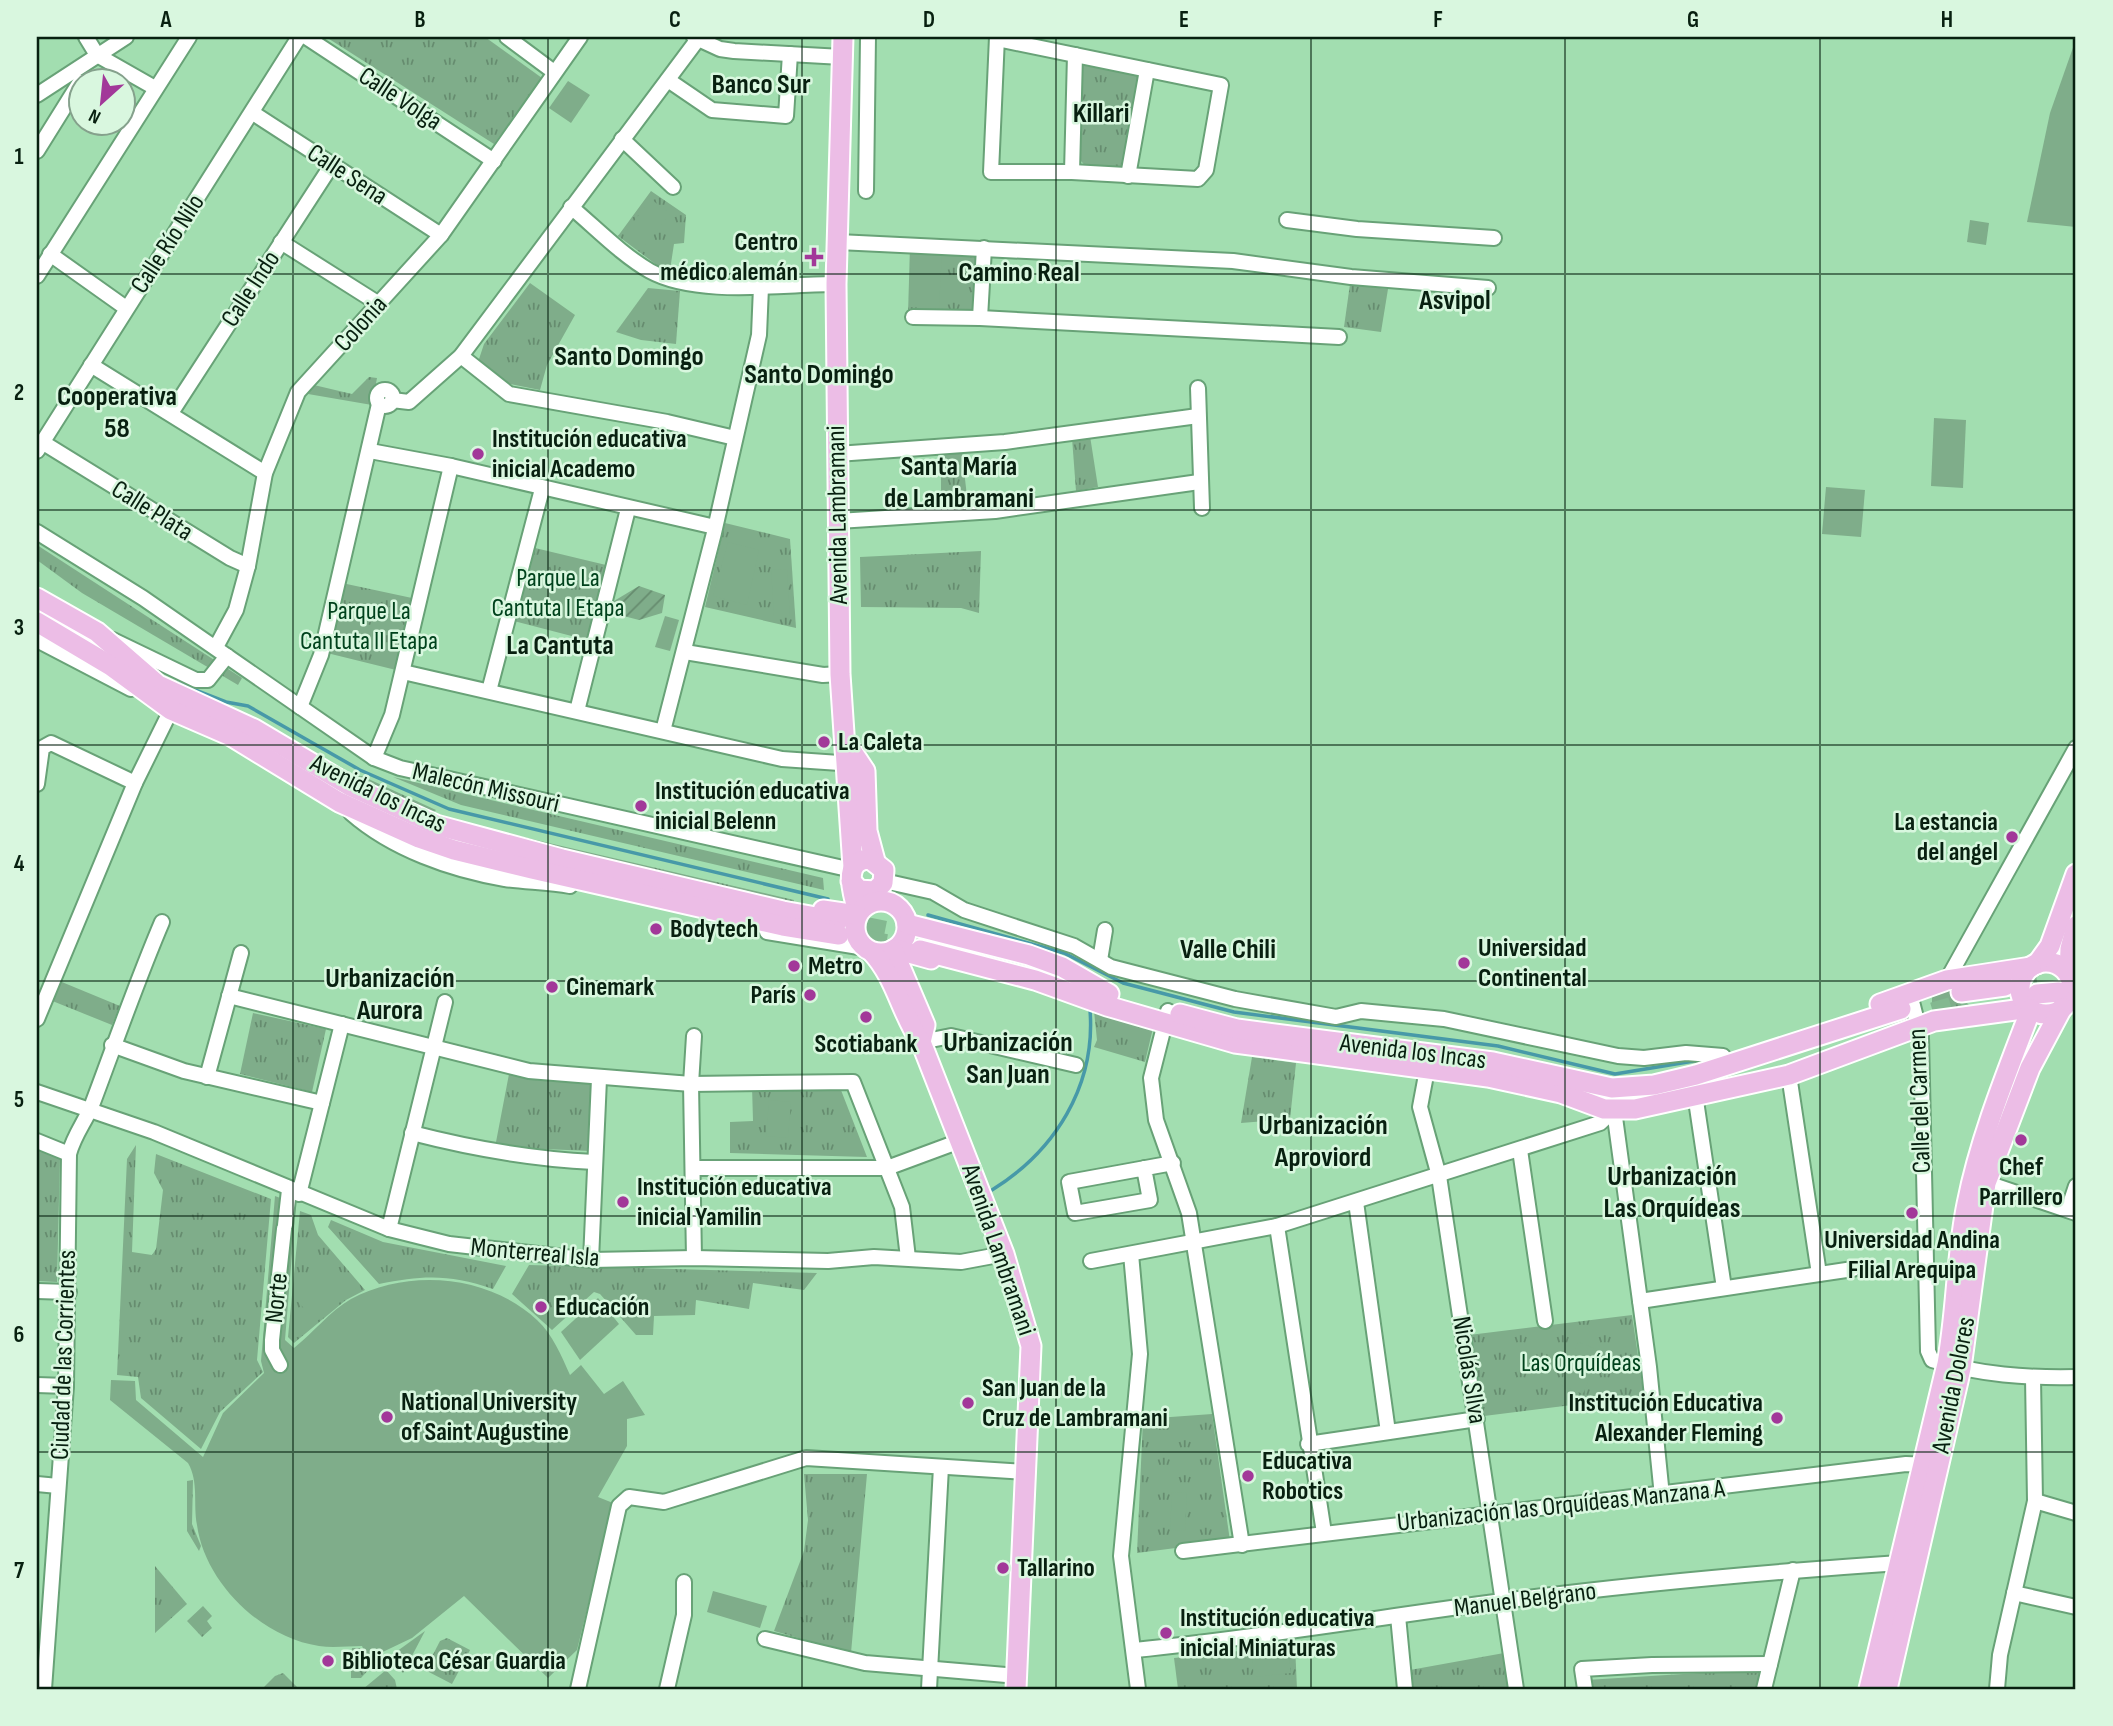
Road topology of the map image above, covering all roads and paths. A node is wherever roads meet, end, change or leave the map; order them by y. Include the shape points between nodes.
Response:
1 (86, 37) edge
2 (127, 37) edge
3 (189, 37) edge
4 (299, 37) edge
5 (306, 37) edge
6 (507, 37) edge
7 (580, 37) edge
8 (770, 37) edge
9 (843, 37) edge
10 (868, 37) edge
11 (696, 38) edge
12 (997, 38) edge
13 (769, 52) junction
14 (790, 54) junction
15 (97, 55) junction
16 (1075, 55) junction
17 (842, 57) junction
18 (90, 66) edge
19 (1147, 70) junction
20 (554, 72) junction
21 (668, 80) junction
22 (155, 88) junction
23 (37, 95) edge
24 (66, 105) edge
25 (253, 113) junction
26 (622, 139) junction
27 (37, 151) edge
28 (494, 161) junction
29 (331, 166) junction
30 (1072, 172) junction
31 (1128, 176) junction
32 (673, 187) dead end
33 (866, 191) dead end
34 (571, 207) junction
35 (1287, 220) dead end
36 (441, 235) junction
37 (1494, 239) dead end
38 (281, 242) junction
39 (838, 242) junction
40 (984, 248) junction
41 (50, 254) junction
42 (37, 276) edge
43 (836, 284) junction
44 (761, 287) junction
45 (1488, 288) dead end
46 (379, 304) junction
47 (126, 308) junction
48 (913, 317) dead end
49 (979, 318) junction
50 (1339, 337) dead end
51 (461, 356) junction
52 (91, 365) junction
53 (1198, 388) dead end
54 (171, 413) junction
55 (1198, 416) junction
56 (735, 438) junction
57 (39, 447) edge
58 (370, 451) junction
59 (838, 454) junction
60 (452, 466) junction
61 (265, 473) junction
62 (1199, 482) junction
63 (542, 489) junction
64 (1202, 508) dead end
65 (628, 509) junction
66 (838, 521) junction
67 (715, 527) junction
68 (37, 532) edge
69 (248, 566) junction
70 (37, 590) edge
71 (37, 598) edge
72 (37, 622) edge
73 (97, 632) junction
74 (37, 640) edge
75 (222, 651) junction
76 (685, 652) junction
77 (403, 672) junction
78 (840, 674) junction
79 (489, 691) junction
80 (300, 707) junction
81 (171, 710) junction
82 (577, 711) junction
83 (663, 731) junction
84 (2076, 748) edge
85 (374, 758) junction
86 (853, 764) junction
87 (135, 783) junction
88 (37, 784) edge
89 (340, 802) junction
90 (533, 869) junction
91 (852, 874) junction
92 (2076, 874) edge
93 (883, 880) junction
94 (562, 884) junction
95 (848, 921) junction
96 (162, 922) dead end
97 (907, 924) junction
98 (1105, 930) dead end
99 (2075, 932) edge
100 (2050, 946) junction
101 (894, 949) junction
102 (868, 950) junction
103 (241, 953) dead end
104 (916, 953) junction
105 (1100, 960) junction
106 (2034, 987) junction
107 (1959, 991) junction
108 (2006, 992) tunnel mouth
109 (2064, 995) edge
110 (229, 996) junction
111 (1108, 1000) junction
112 (445, 1002) dead end
113 (1909, 1012) junction
114 (1167, 1017) junction
115 (37, 1019) edge
116 (342, 1024) junction
117 (694, 1036) dead end
118 (921, 1041) junction
119 (112, 1045) junction
120 (432, 1046) junction
121 (1723, 1056) junction
122 (1428, 1061) junction
123 (1076, 1065) dead end
124 (1789, 1075) junction
125 (206, 1077) junction
126 (598, 1079) junction
127 (1669, 1082) junction
128 (1555, 1083) junction
129 (691, 1084) junction
130 (1632, 1087) junction
131 (37, 1092) edge
132 (1695, 1094) junction
133 (322, 1102) junction
134 (90, 1109) junction
135 (1614, 1110) junction
136 (1635, 1110) junction
137 (412, 1133) junction
138 (960, 1140) junction
139 (37, 1141) edge
140 (1520, 1150) junction
141 (69, 1154) junction
142 (594, 1162) junction
143 (1173, 1163) junction
144 (694, 1168) junction
145 (887, 1168) junction
146 (1144, 1168) junction
147 (1439, 1176) junction
148 (1980, 1180) junction
149 (2076, 1186) edge
150 (294, 1192) junction
151 (1356, 1202) junction
152 (2072, 1211) edge
153 (1277, 1226) junction
154 (389, 1229) junction
155 (1192, 1241) junction
156 (1004, 1254) junction
157 (1131, 1254) junction
158 (694, 1258) junction
159 (908, 1258) junction
160 (592, 1260) junction
161 (1091, 1261) dead end
162 (1853, 1269) dead end
163 (1819, 1274) junction
164 (1724, 1287) junction
165 (37, 1292) edge
166 (69, 1292) junction
167 (1640, 1301) junction
168 (1545, 1321) dead end
169 (280, 1365) dead end
170 (1954, 1366) junction
171 (2076, 1377) edge
172 (2033, 1378) junction
173 (37, 1385) edge
174 (66, 1386) junction
175 (1477, 1419) junction
176 (1388, 1432) junction
177 (1308, 1444) junction
178 (1930, 1465) junction
179 (942, 1468) junction
180 (1027, 1472) junction
181 (37, 1484) edge
182 (58, 1486) junction
183 (1662, 1496) junction
184 (2035, 1501) junction
185 (1489, 1513) junction
186 (2076, 1513) edge
187 (1324, 1532) junction
188 (1241, 1545) junction
189 (1183, 1551) dead end
190 (1907, 1565) junction
191 (1793, 1570) junction
192 (44, 1579) edge
193 (684, 1581) dead end
194 (2014, 1592) junction
195 (1504, 1601) junction
196 (2076, 1607) edge
197 (1398, 1616) junction
198 (765, 1639) dead end
199 (1135, 1650) junction
200 (1770, 1664) junction
201 (930, 1670) junction
202 (41, 1673) edge
203 (1018, 1685) edge
204 (44, 1689) edge
205 (578, 1689) edge
206 (667, 1689) edge
207 (929, 1689) edge
208 (1138, 1689) edge
209 (1405, 1689) edge
210 (1516, 1689) edge
211 (1585, 1689) edge
212 (1764, 1689) edge
213 (1869, 1689) edge
214 (1887, 1689) edge
215 (1997, 1689) edge

1 - 15 street
2 - 15 street
3 - 22 street
4 - 25 street, Calle Río Nilo
5 - 28 street, Calle Volga
6 - 20 street
7 - 20 street, Colonia
8 - 13 street
9 - 17 main road, Avenida Lambramani
10 - 33 street
11 - 13 street via 720,49
11 - 21 street
12 - 16 street
12 - 30 street via 991,172
13 - 14 street
14 - 17 street
14 - 21 street via 786,116 712,110
15 - 18 street
15 - 22 street
15 - 23 street
16 - 19 street
16 - 30 street
17 - 39 main road, Avenida Lambramani
19 - 31 street
19 - 31 street via 1221,85 1206,170 1198,179
20 - 28 street, Colonia
21 - 26 street
22 - 41 street
24 - 27 street
25 - 29 street, Calle Sena
25 - 47 street, Calle Río Nilo
26 - 32 street
26 - 34 street
28 - 36 street, Colonia
29 - 36 street, Calle Sena
29 - 38 street, Calle Indo
30 - 31 street
34 - 44 street via 651,272 687,284
34 - 51 street
35 - 37 street
36 - 46 street, Colonia
38 - 46 street
38 - 54 street, Calle Indo
39 - 40 street
39 - 43 main road, Avenida Lambramani
40 - 45 street via 1233,261
40 - 49 street
41 - 42 street
41 - 47 street
43 - 44 street
43 - 59 main road, Avenida Lambramani
44 - 56 street via 759,335
46 - 61 street, Colonia via 298,392
47 - 52 street, Calle Río Nilo
48 - 49 street
49 - 50 street
51 - 56 street via 509,394
51 - 58 street via 410,402 386,402
52 - 54 street
52 - 57 street, Calle Río Nilo
53 - 55 street
54 - 61 street
55 - 59 street via 1005,442
55 - 62 street
56 - 67 street
57 - 69 street, Calle Plata via 58,452
58 - 60 street
58 - 80 street via 321,655
59 - 66 main road, Avenida Lambramani
60 - 63 street
60 - 77 street
61 - 69 street, Colonia
62 - 64 street
62 - 66 street via 995,511
63 - 65 street
63 - 79 street
65 - 67 street
65 - 82 street
66 - 78 main road, Avenida Lambramani
67 - 76 street
68 - 75 street, Malecón Missouri
69 - 75 street, Colonia
70 - 73 street
71 - 73 main road, Avenida los Incas
72 - 81 main road, Avenida los Incas via 111,666
73 - 75 street, Colonia via 196,680 208,680
73 - 95 main road, Avenida los Incas via 158,685 254,729 350,786 459,832 677,886
74 - 81 street, Avenida los Incas
75 - 80 street, Malecón Missouri
76 - 78 street
76 - 83 street
77 - 79 street
77 - 85 street
78 - 86 main road, Avenida Lambramani via 844,741
79 - 82 street
80 - 85 street, Malecón Missouri
81 - 87 street
81 - 89 main road, Avenida los Incas via 231,736
82 - 83 street
83 - 86 street via 782,760
84 - 107 street
85 - 91 street, Malecón Missouri via 400,768
86 - 91 main road, Avenida Lambramani
86 - 93 main road, Avenida Lambramani via 865,771 867,831
87 - 88 street via 51,743 42,748
87 - 115 street
89 - 90 main road, Avenida los Incas via 438,846
89 - 94 street, Avenida los Incas via 373,830 424,856 505,879
90 - 94 main road
90 - 95 main road, Avenida los Incas via 783,926
91 - 93 main road via 864,893 875,891
91 - 93 main road via 865,859
91 - 95 main road, Avenida Lambramani
92 - 100 main road, Avenida Dolores
93 - 95 main road via 868,903
93 - 97 main road
93 - 105 street via 933,892 964,910 1048,936
94 - 102 street, Avenida los Incas via 793,938
95 - 102 main road, Avenida Lambramani
96 - 119 street, Ciudad de las Corrientes
97 - 101 main road via 905,938
97 - 111 main road via 1051,963
98 - 105 street
99 - 100 main road
99 - 109 main road, Avenida Dolores
100 - 106 main road, Avenida Dolores
101 - 102 main road
101 - 104 main road, Avenida Lambramani
102 - 118 main road, Avenida Lambramani via 886,969
103 - 110 street
104 - 111 main road, Avenida los Incas via 1044,970
104 - 118 main road, Avenida Lambramani via 925,1025
105 - 121 street via 1138,975 1235,999 1336,1017 1361,1011 1444,1019 1618,1056
106 - 107 main road, Avenida los Incas
106 - 109 main road via 2047,1013
106 - 109 main road via 2044,961 2058,965
106 - 113 main road, Avenida los Incas via 1971,1014
106 - 148 main road, Avenida Dolores
107 - 108 main road, Avenida los Incas
107 - 113 main road, Avenida los Incas
109 - 148 main road, Avenida Dolores
110 - 116 street
110 - 125 street
111 - 114 main road, Avenida los Incas
112 - 120 street
113 - 121 main road
113 - 124 main road, Avenida los Incas
113 - 127 main road, Avenida los Incas
113 - 132 main road, Avenida los Incas
113 - 170 street, Calle del Carmen via 1927,1339 1932,1360
114 - 122 main road, Avenida los Incas via 1235,1043 1308,1046
114 - 143 street via 1152,1078 1156,1120
116 - 120 street
116 - 133 street, Norte
117 - 129 street
118 - 123 street via 951,1036
118 - 138 main road, Avenida Lambramani
119 - 125 street
119 - 134 street, Ciudad de las Corrientes
120 - 126 street via 529,1071
120 - 137 street
121 - 127 main road
122 - 128 main road, Avenida los Incas
122 - 147 street, Nicolás SIlva via 1420,1107
124 - 132 main road, Avenida los Incas
124 - 163 street
125 - 133 street
126 - 129 street
126 - 142 street
127 - 130 main road, Avenida los Incas
128 - 130 main road, Avenida los Incas
128 - 135 main road, Avenida los Incas
129 - 144 street
129 - 145 street via 853,1082
130 - 136 main road via 1628,1097
131 - 134 street, Monterreal Isla
132 - 136 main road, Avenida los Incas
132 - 164 street
133 - 150 street, Norte
134 - 141 street, Ciudad de las Corrientes
134 - 150 street, Monterreal Isla
135 - 136 main road, Avenida los Incas
135 - 140 street via 1600,1123
135 - 167 street
137 - 142 street via 517,1157
137 - 154 street
138 - 145 street
138 - 156 main road, Avenida Lambramani
139 - 141 street
140 - 147 street
140 - 168 street
141 - 166 street, Ciudad de las Corrientes
142 - 160 street
143 - 146 street
143 - 155 street via 1189,1213
144 - 145 street
144 - 158 street
145 - 159 street via 902,1207
146 - 146 street via 1069,1182 1075,1213 1150,1200
147 - 151 street
147 - 175 street, Nicolás SIlva
148 - 152 street
148 - 170 main road, Avenida Dolores
149 - 152 street
150 - 154 street, Monterreal Isla
150 - 169 street, Norte via 284,1227 272,1340
151 - 153 street
151 - 176 street
153 - 155 street
153 - 177 street
154 - 160 street, Monterreal Isla via 449,1244
155 - 157 street
155 - 188 street
156 - 159 street, Monterreal Isla via 961,1262
156 - 180 main road, Avenida Lambramani via 1031,1346
157 - 161 street
157 - 199 street via 1140,1354 1121,1556
158 - 159 street, Monterreal Isla
158 - 160 street, Monterreal Isla
162 - 163 street
163 - 164 street
164 - 167 street
165 - 166 street
166 - 174 street, Ciudad de las Corrientes
167 - 183 street
170 - 172 street
170 - 178 main road, Avenida Dolores
171 - 172 street
172 - 184 street
173 - 174 street
174 - 182 street, Ciudad de las Corrientes
175 - 176 street
175 - 185 street, Nicolás SIlva
176 - 177 street
177 - 187 street
178 - 183 street, Urbanización las Orquídeas Manzana A
178 - 190 main road, Avenida Dolores
179 - 180 street
179 - 201 street
179 - 205 street via 798,1458 664,1502 625,1499 618,1506
180 - 203 main road, Avenida Lambramani
181 - 182 street
182 - 192 street, Ciudad de las Corrientes
183 - 185 street, Urbanización las Orquídeas Manzana A
184 - 186 street
184 - 194 street
185 - 187 street, Urbanización las Orquídeas Manzana A
185 - 195 street, Nicolás SIlva
187 - 188 street, Urbanización las Orquídeas Manzana A
188 - 189 street, Urbanización las Orquídeas Manzana A
190 - 191 street, Manuel Belgrano
190 - 213 main road, Avenida Dolores
190 - 214 main road, Avenida Dolores
191 - 195 street, Manuel Belgrano
191 - 200 street
192 - 202 street, Ciudad de las Corrientes
193 - 206 street via 684,1615
194 - 196 street
194 - 215 street
195 - 197 street, Manuel Belgrano
195 - 210 street, Nicolás SIlva
197 - 199 street, Manuel Belgrano
197 - 209 street
198 - 201 street via 855,1662
199 - 208 street
200 - 211 street via 1583,1669
200 - 212 street
201 - 203 street
201 - 207 street
202 - 204 street, Ciudad de las Corrientes

